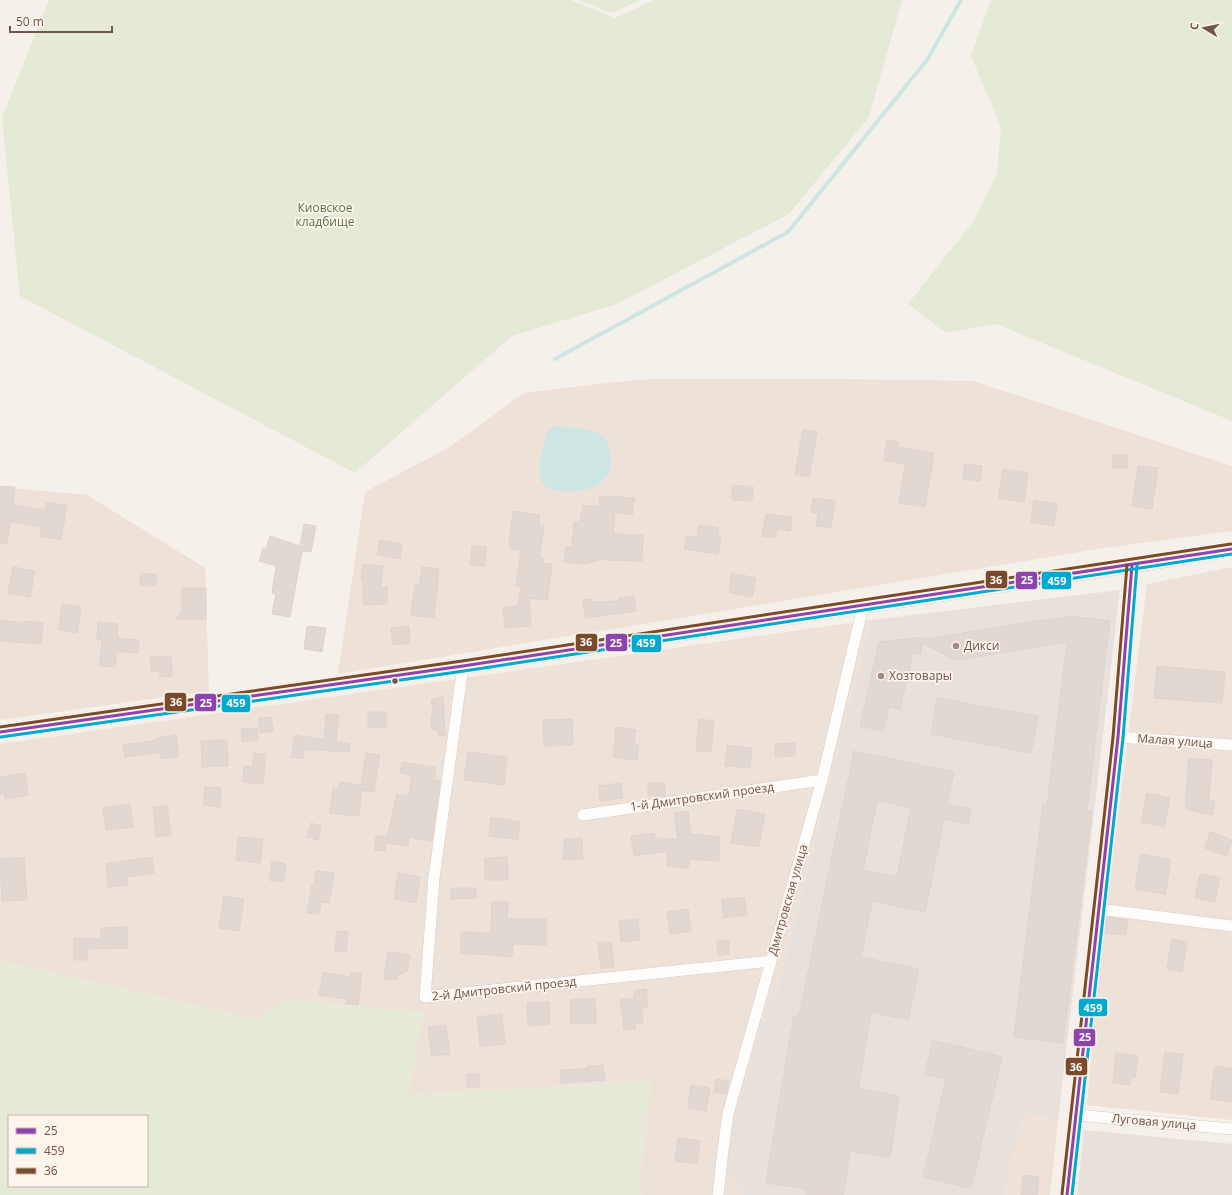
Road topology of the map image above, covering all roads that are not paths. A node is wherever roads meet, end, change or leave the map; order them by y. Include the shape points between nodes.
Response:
1 (1232, 549) edge
2 (1132, 565) junction
3 (863, 606) junction
4 (463, 666) junction
5 (0, 732) edge
6 (1118, 737) junction
7 (1232, 745) edge
8 (822, 780) junction
9 (583, 814) dead end
10 (1099, 909) junction
11 (1232, 926) edge
12 (771, 961) junction
13 (1076, 1115) junction
14 (1232, 1129) edge
15 (718, 1195) edge
16 (1067, 1195) edge

1 - 2 main road
2 - 3 main road
2 - 6 main road
3 - 4 main road
3 - 8 street, Дмитровская улица
4 - 5 main road
4 - 12 street, 2-й Дмитровский проезд via 434,878 425,997
6 - 7 street, Малая улица
6 - 10 main road
8 - 9 street, 1-й Дмитровский проезд
8 - 12 street, Дмитровская улица
10 - 11 street
10 - 13 main road
12 - 15 street, Дмитровская улица via 728,1114
13 - 14 street, Луговая улица
13 - 16 main road

